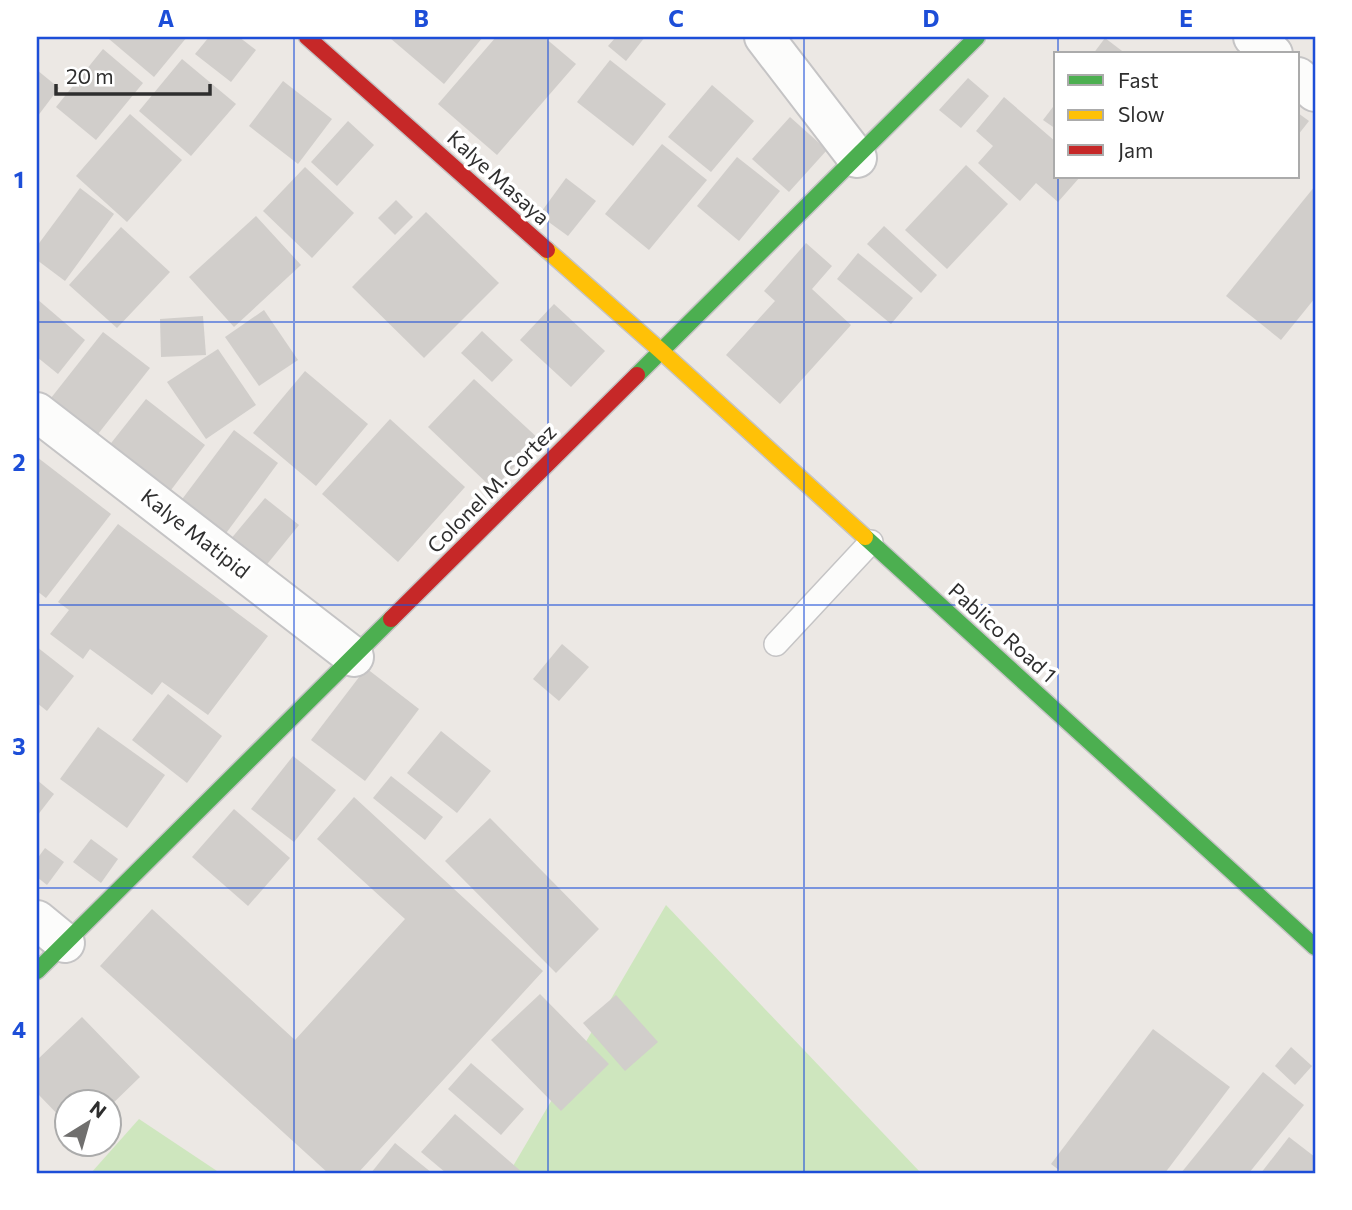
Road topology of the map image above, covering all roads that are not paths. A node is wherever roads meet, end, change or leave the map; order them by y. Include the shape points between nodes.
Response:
1 (307, 37) edge
2 (764, 37) edge
3 (977, 37) edge
4 (1253, 37) edge
5 (1271, 52) edge
6 (1300, 79) edge
7 (1315, 92) edge
8 (856, 158) junction
9 (660, 351) junction
10 (37, 412) edge
11 (871, 542) junction
12 (776, 644) dead end
13 (354, 657) junction
14 (51, 932) edge
15 (1315, 947) edge
16 (37, 971) edge

1 - 9 street, Kalye Masaya
2 - 8 street
3 - 8 street, Colonel M. Cortez
4 - 5 street
6 - 7 street
8 - 9 street, Colonel M. Cortez
9 - 11 street, Pablico Road 1
9 - 13 street, Colonel M. Cortez
10 - 13 street, Kalye Matipid
11 - 12 lane
11 - 15 street, Pablico Road 1
13 - 14 street, Colonel M. Cortez
14 - 16 street, Colonel M. Cortez

